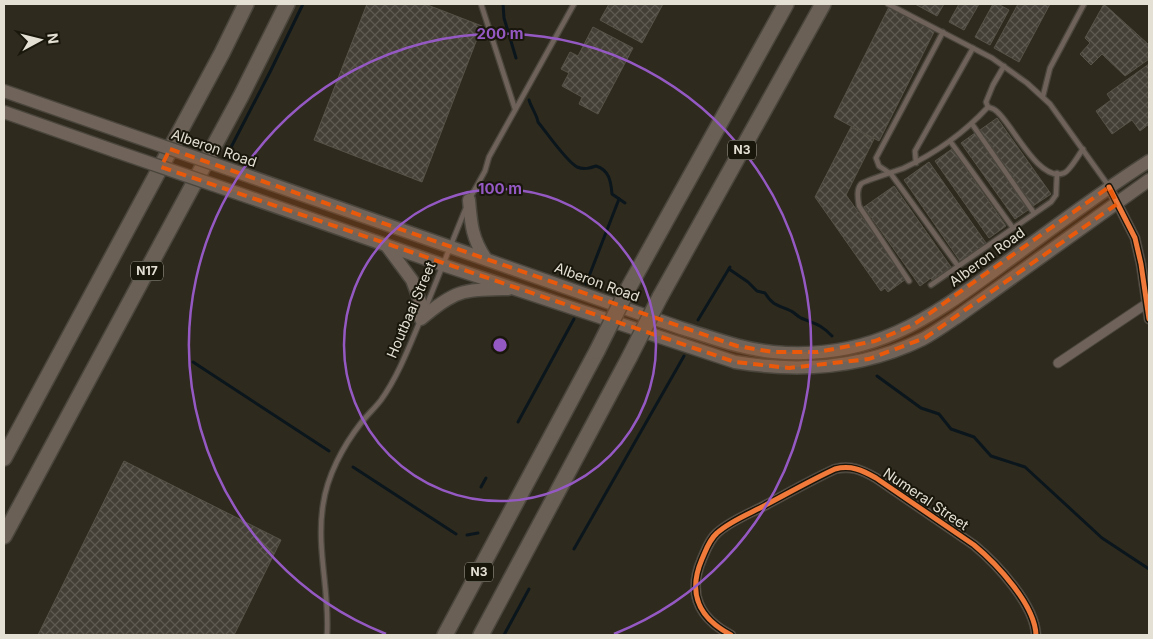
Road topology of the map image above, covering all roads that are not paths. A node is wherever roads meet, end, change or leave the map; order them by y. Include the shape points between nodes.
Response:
1 (246, 4) edge
2 (287, 4) edge
3 (481, 4) edge
4 (574, 4) edge
5 (786, 4) edge
6 (824, 4) edge
7 (888, 4) edge
8 (1084, 4) edge
9 (942, 32) junction
10 (974, 48) junction
11 (1004, 66) junction
12 (4, 91) edge
13 (1043, 96) junction
14 (988, 107) junction
15 (515, 109) junction
16 (4, 112) edge
17 (972, 124) junction
18 (950, 141) junction
19 (1083, 149) junction
20 (1149, 161) edge
21 (916, 163) junction
22 (1057, 173) junction
23 (891, 174) junction
24 (1149, 180) edge
25 (1109, 187) junction
26 (469, 200) junction
27 (1117, 204) junction
28 (1034, 213) junction
29 (1013, 228) junction
30 (386, 244) junction
31 (451, 246) junction
32 (486, 259) junction
33 (443, 265) junction
34 (958, 266) junction
35 (909, 280) dead end
36 (930, 285) dead end
37 (518, 289) junction
38 (1148, 302) edge
39 (422, 316) junction
40 (1149, 319) edge
41 (1058, 363) dead end
42 (4, 458) edge
43 (4, 536) edge
44 (327, 635) edge
45 (445, 635) edge
46 (481, 635) edge
47 (731, 635) edge
48 (1036, 635) edge

1 - 42 highway, N17
2 - 43 highway, N17 via 241,96
3 - 15 lane
4 - 15 lane, Houtbaai Street
5 - 45 highway, N3, bridge via 629,287
6 - 46 highway, N3, bridge via 660,297
7 - 9 lane
8 - 13 lane via 1050,68
9 - 10 lane
9 - 23 lane via 876,158 879,166
10 - 11 lane
10 - 21 lane via 915,150
11 - 13 lane
11 - 14 lane via 988,96
12 - 31 main road, Alberon Road, bridge
13 - 19 lane
14 - 17 lane
14 - 22 lane via 996,110 1036,162
15 - 26 lane, Houtbaai Street
16 - 30 main road, bridge
17 - 18 lane
17 - 28 lane
18 - 21 lane
18 - 29 lane
19 - 22 lane via 1066,172
19 - 25 lane
20 - 25 main road, Alberon Road
21 - 23 lane
22 - 28 lane via 1056,196
23 - 34 lane
23 - 35 lane via 861,184 859,206
24 - 27 main road
25 - 27 street
25 - 32 main road, Alberon Road via 913,326 875,341 835,351 773,352 737,346
26 - 31 lane, Houtbaai Street
26 - 32 main road via 475,240
27 - 37 main road via 925,338 899,350 835,366 789,368 735,362
27 - 38 street via 1135,238
28 - 29 lane
29 - 34 lane
30 - 33 main road
30 - 39 main road via 412,280
31 - 32 main road, Alberon Road
31 - 33 lane, Houtbaai Street
33 - 37 main road
33 - 39 lane, Houtbaai Street
34 - 36 lane
37 - 39 main road via 457,293
38 - 40 street
38 - 41 street
39 - 44 lane, Houtbaai Street via 405,358 381,400 343,450 328,485 320,533
47 - 48 street, Numeral Street via 711,620 700,606 695,590 706,548 716,534 737,520 835,469 848,467 876,478 988,557 1012,584 1033,617

